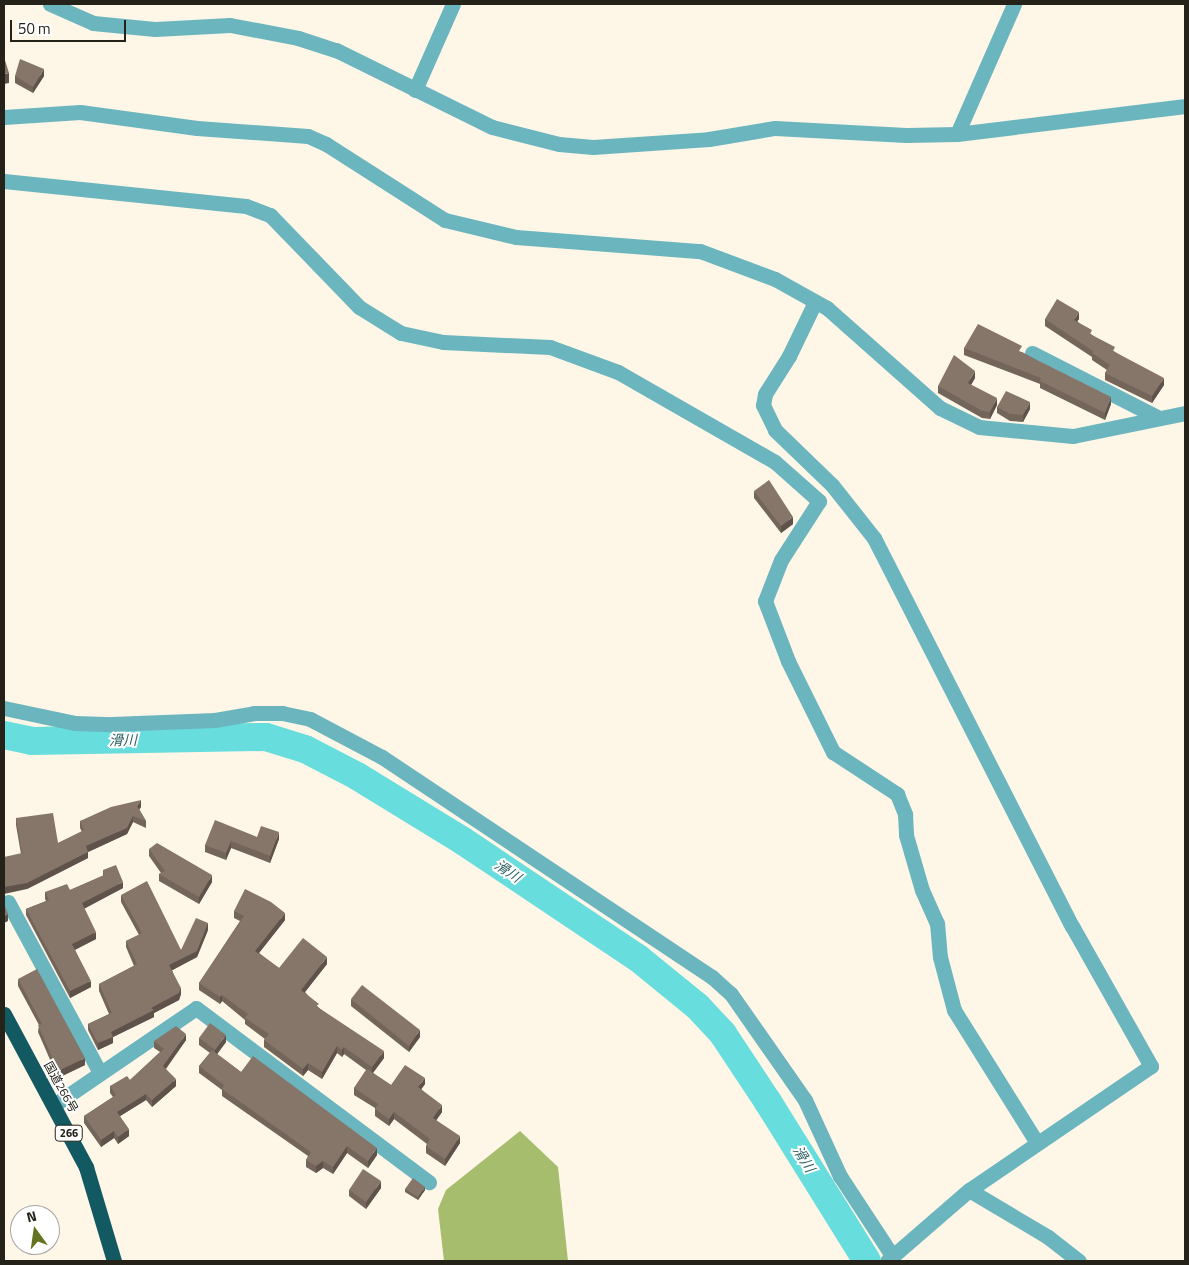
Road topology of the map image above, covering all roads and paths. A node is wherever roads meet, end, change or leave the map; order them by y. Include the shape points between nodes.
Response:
1 (50, 4) edge
2 (452, 4) edge
3 (1014, 4) edge
4 (415, 90) junction
5 (1185, 106) edge
6 (4, 117) edge
7 (957, 134) junction
8 (4, 181) edge
9 (815, 302) junction
10 (1032, 354) dead end
11 (1185, 413) edge
12 (1157, 418) junction
13 (4, 708) edge
14 (8, 902) dead end
15 (4, 1014) edge
16 (100, 1074) junction
17 (54, 1105) junction
18 (1036, 1141) junction
19 (429, 1182) dead end
20 (969, 1190) junction
21 (890, 1259) edge
22 (114, 1261) edge
23 (1079, 1261) edge

1 - 4 street via 93,23 154,29 230,25 298,38 336,50
2 - 4 street
3 - 7 street
4 - 7 street via 492,127 551,142 593,148 708,139 776,128 906,135
5 - 7 street
6 - 9 street via 80,112 197,128 308,136 326,144 445,220 516,237 700,252 775,279
8 - 18 street via 237,205 270,216 359,307 401,332 443,342 550,347 618,372 775,462 819,501 781,560 765,601 788,661 833,752 897,794 905,814 906,835 922,890 937,923 940,957 954,1010
9 - 12 street via 940,408 979,427 1073,436
9 - 18 street via 789,356 765,394 763,405 775,430 832,485 874,538 1072,926 1151,1066
10 - 12 street
11 - 12 street
13 - 21 street via 75,723 112,724 282,713 310,718 382,757 712,977 731,994 805,1100 840,1176
14 - 16 street
15 - 17 highway, 国道266号 / 266
16 - 17 street
16 - 19 street via 196,1008
17 - 22 highway, 国道266号 / 266 via 86,1167
18 - 20 street
20 - 21 street
20 - 23 street via 1048,1236

